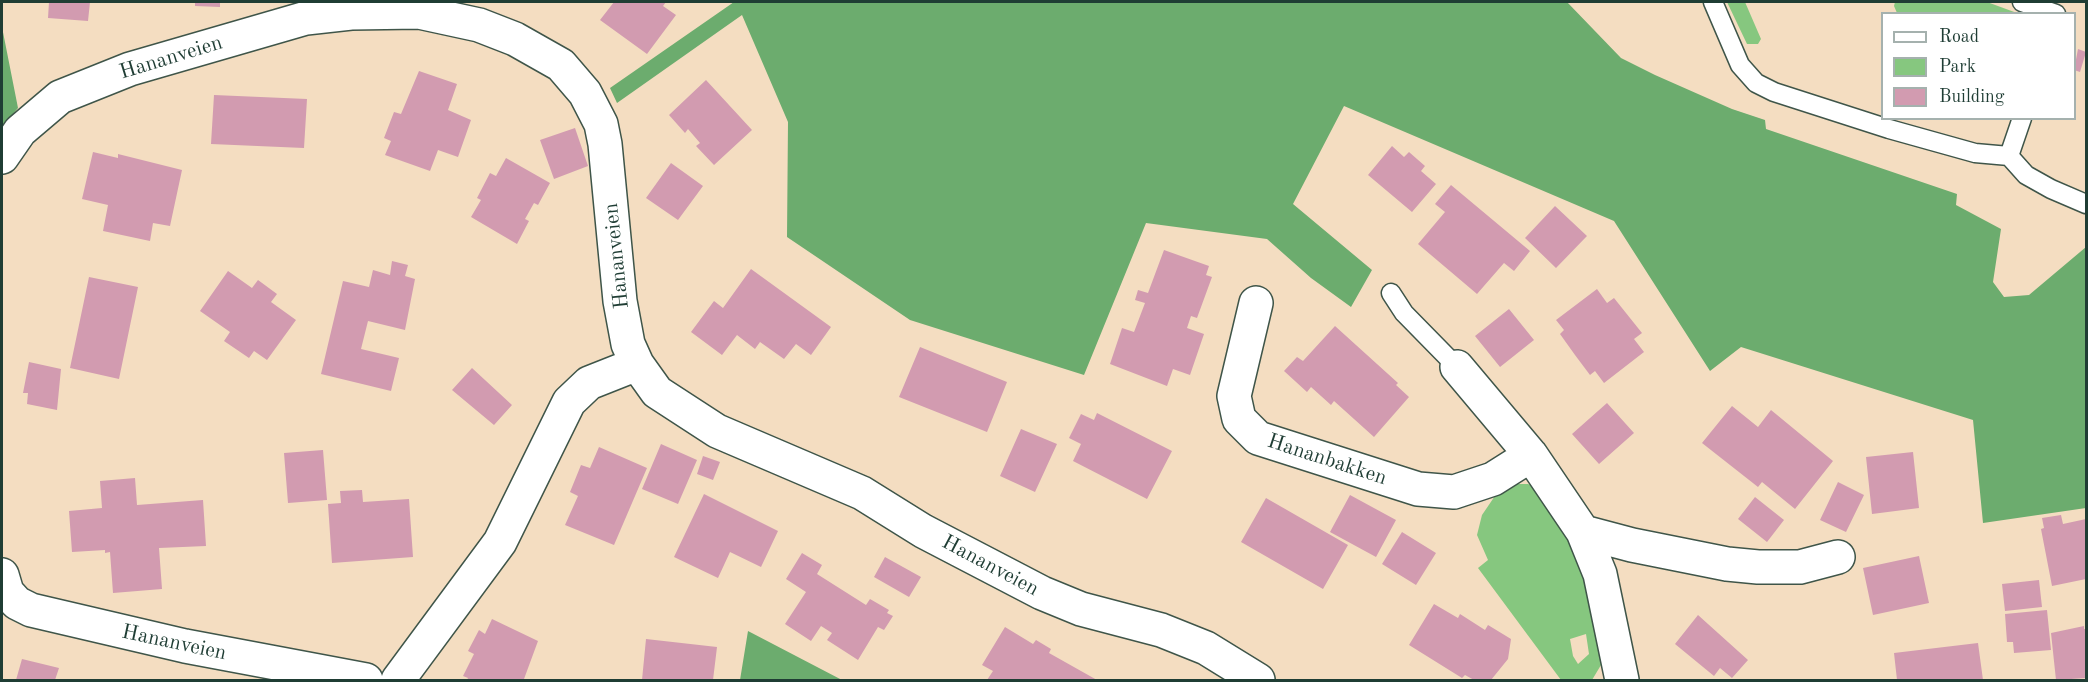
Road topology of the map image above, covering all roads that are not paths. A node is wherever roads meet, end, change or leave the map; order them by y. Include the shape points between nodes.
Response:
1 (1713, 2) edge
2 (2022, 2) edge
3 (2051, 12) edge
4 (2021, 120) edge
5 (2008, 156) junction
6 (2, 157) edge
7 (2086, 204) edge
8 (1391, 293) dead end
9 (1256, 303) dead end
10 (637, 364) junction
11 (1457, 367) joint
12 (1531, 455) junction
13 (1584, 532) junction
14 (1838, 557) dead end
15 (2, 575) edge
16 (366, 681) edge
17 (398, 681) edge
18 (1258, 681) edge
19 (1622, 681) edge

1 - 5 lane via 1740,65 1756,83 1889,129 1975,153
2 - 3 lane
4 - 5 lane
5 - 7 lane via 2026,175
6 - 10 street, Hananveien via 20,131 60,97 130,69 306,18 419,12 479,25 515,39 561,65 585,93 601,124 620,301 628,344
8 - 11 lane via 1404,313
9 - 12 street, Hananbakken via 1234,396 1239,419 1258,438 1418,489 1454,492 1493,479
10 - 17 street via 589,382 569,402 500,542
10 - 18 street, Hananveien via 657,392 717,431 862,494 923,531 1042,593 1206,648
11 - 12 street
12 - 13 street
13 - 14 street via 1653,549 1758,567 1800,567
13 - 19 street via 1600,574
15 - 16 street, Hananveien via 7,592 31,610 185,646

